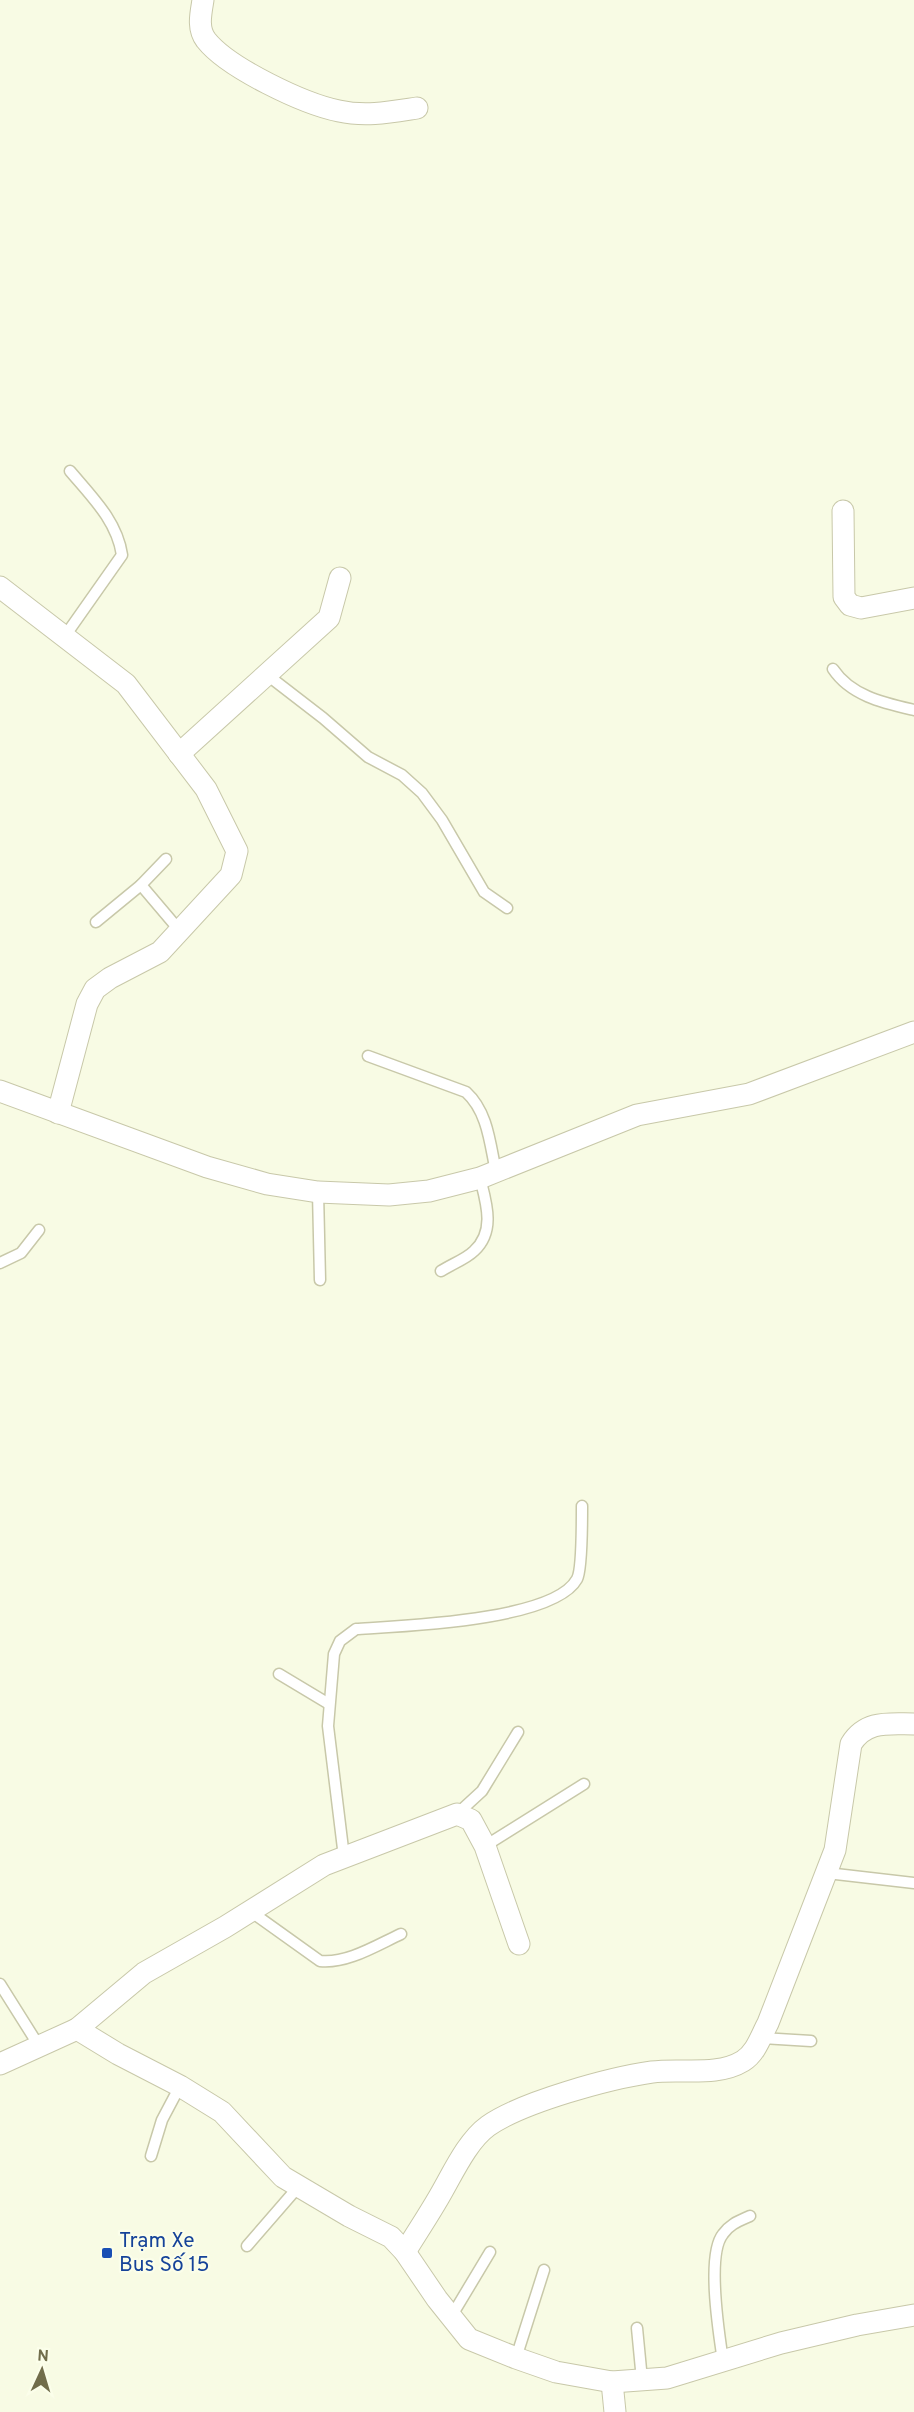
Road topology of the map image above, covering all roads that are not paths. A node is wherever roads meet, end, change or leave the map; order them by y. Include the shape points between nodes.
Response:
1 (203, 0) edge
2 (417, 108) dead end
3 (70, 471) dead end
4 (843, 511) dead end
5 (340, 578) dead end
6 (0, 587) edge
7 (914, 598) edge
8 (66, 636) junction
9 (833, 669) dead end
10 (265, 674) junction
11 (914, 711) edge
12 (179, 754) junction
13 (166, 860) dead end
14 (141, 885) junction
15 (507, 908) dead end
16 (96, 921) dead end
17 (180, 931) junction
18 (914, 1032) edge
19 (368, 1056) dead end
20 (0, 1091) edge
21 (58, 1113) junction
22 (488, 1175) junction
23 (318, 1192) junction
24 (39, 1230) dead end
25 (0, 1263) edge
26 (441, 1271) dead end
27 (320, 1280) dead end
28 (582, 1506) dead end
29 (279, 1674) dead end
30 (329, 1704) junction
31 (914, 1724) edge
32 (518, 1732) dead end
33 (584, 1784) dead end
34 (457, 1814) junction
35 (485, 1846) junction
36 (344, 1857) junction
37 (827, 1873) junction
38 (914, 1883) edge
39 (250, 1911) junction
40 (401, 1934) dead end
41 (519, 1944) dead end
42 (0, 1984) edge
43 (77, 2029) junction
44 (760, 2038) junction
45 (811, 2042) dead end
46 (39, 2046) junction
47 (0, 2064) edge
48 (180, 2086) junction
49 (151, 2156) dead end
50 (299, 2186) junction
51 (750, 2216) dead end
52 (247, 2246) dead end
53 (405, 2252) junction
54 (490, 2252) dead end
55 (544, 2271) dead end
56 (914, 2315) edge
57 (451, 2317) junction
58 (637, 2328) dead end
59 (516, 2358) junction
60 (723, 2361) junction
61 (642, 2380) junction
62 (612, 2382) junction
63 (615, 2412) edge

1 - 2 street via 200,25 206,39 229,60 265,81 339,111 376,115
3 - 8 lane via 109,518 120,538 122,555
4 - 7 street via 844,597 850,605 861,608
5 - 10 street via 329,618
6 - 8 street
8 - 12 street via 126,684
9 - 11 lane via 863,696
10 - 12 street
10 - 15 lane via 368,757 402,775 422,793 484,892
12 - 17 street via 206,789 237,851 231,875
13 - 14 lane
14 - 16 lane
14 - 17 lane
17 - 21 street via 160,952 94,989
18 - 22 street via 749,1094 637,1115
19 - 22 lane via 466,1092 476,1101 487,1127
20 - 21 street
21 - 23 street via 207,1167 267,1184
22 - 23 street via 429,1191 389,1195
22 - 26 lane via 485,1237 474,1251
23 - 27 lane
24 - 25 lane via 21,1253
28 - 30 lane via 578,1578 568,1591 523,1610 481,1618 356,1629 340,1641 334,1654
29 - 30 lane
30 - 36 lane via 328,1726
31 - 37 street via 868,1726 850,1744 835,1850
32 - 34 lane via 482,1791
33 - 35 lane
34 - 35 street via 471,1820
34 - 36 street
35 - 41 street
36 - 39 street via 324,1865
37 - 38 lane
37 - 44 street
39 - 40 lane via 320,1961 343,1959
39 - 43 street via 144,1973
42 - 46 lane
43 - 46 street
43 - 48 street
44 - 45 lane
44 - 53 street via 743,2061 697,2071 653,2072 565,2094 486,2127 460,2159
46 - 47 street
48 - 49 lane via 162,2120
48 - 50 street via 222,2112 283,2177
50 - 52 lane
50 - 53 street via 391,2238
51 - 60 lane via 732,2224 718,2245 714,2302
53 - 57 street
54 - 57 lane
55 - 59 lane
56 - 60 street via 803,2337
57 - 59 street via 469,2339
58 - 61 lane
59 - 62 street via 556,2372
60 - 61 street via 667,2378
61 - 62 street
62 - 63 street

